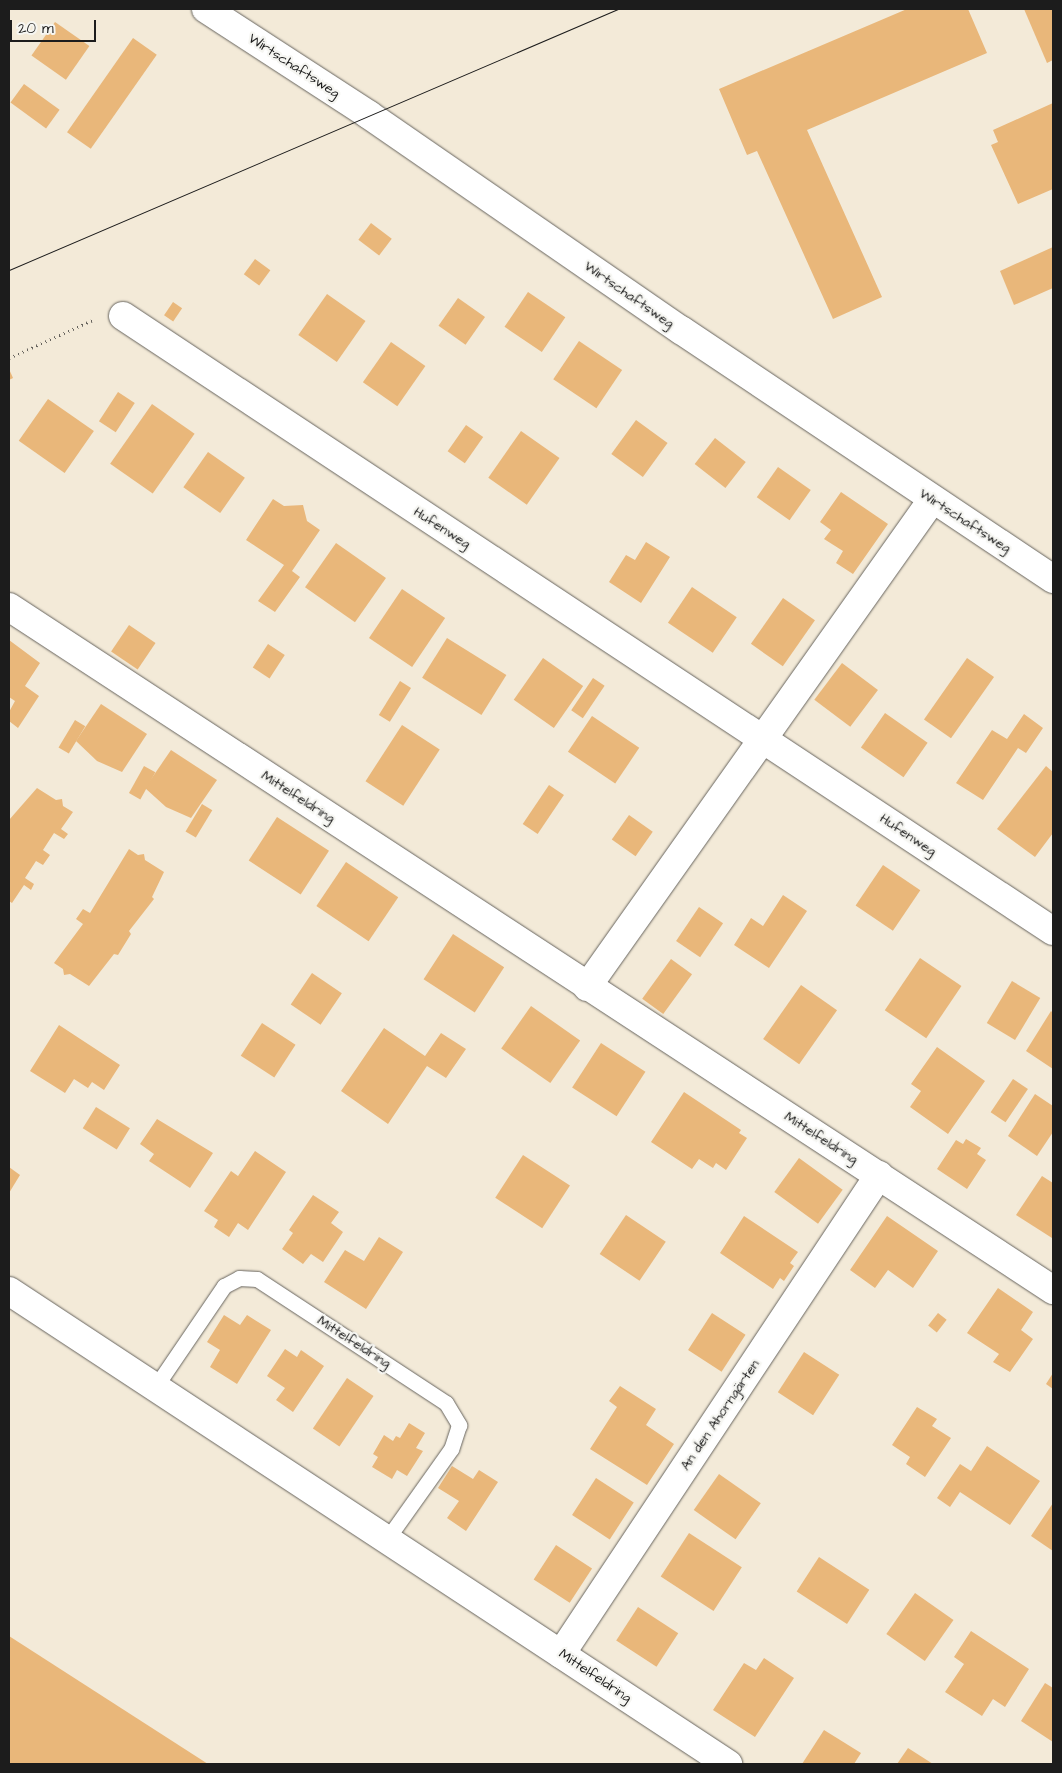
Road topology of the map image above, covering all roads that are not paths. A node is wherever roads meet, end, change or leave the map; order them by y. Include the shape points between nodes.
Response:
1 (206, 9) edge
2 (123, 316) road end
3 (932, 500) junction
4 (1053, 579) edge
5 (9, 607) edge
6 (763, 738) junction
7 (1053, 931) edge
8 (587, 987) junction
9 (880, 1175) junction
10 (1053, 1290) edge
11 (9, 1291) edge
12 (156, 1386) junction
13 (387, 1539) junction
14 (561, 1654) junction
15 (728, 1764) edge

1 - 3 street, Wirtschaftsweg via 369,115
2 - 6 street, Hufenweg
3 - 4 street, Wirtschaftsweg
3 - 6 street
5 - 8 street, Mittelfeldring
6 - 7 street, Hufenweg
6 - 8 street
8 - 9 street, Mittelfeldring
9 - 10 street, Mittelfeldring
9 - 14 street, An den Ahorngärten
11 - 12 street, Mittelfeldring
12 - 13 street, Mittelfeldring
12 - 13 lane, Mittelfeldring via 224,1286 239,1278 257,1279 446,1403 459,1425 451,1449
13 - 14 street, Mittelfeldring
14 - 15 street, Mittelfeldring

